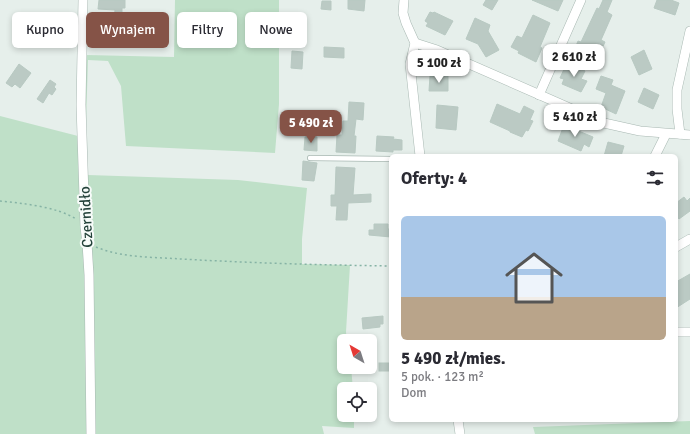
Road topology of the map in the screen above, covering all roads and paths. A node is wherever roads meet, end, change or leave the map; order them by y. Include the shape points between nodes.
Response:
1 (83, 0) edge
2 (404, 0) edge
3 (581, 0) edge
4 (690, 31) edge
5 (415, 44) junction
6 (539, 95) junction
7 (666, 134) junction
8 (680, 134) junction
9 (690, 134) edge
10 (420, 154) edge
11 (656, 154) edge
12 (310, 158) dead end
13 (389, 159) edge
14 (0, 201) edge
15 (85, 227) junction
16 (690, 239) edge
17 (88, 243) junction
18 (678, 246) edge
19 (389, 266) edge
20 (678, 332) edge
21 (690, 332) edge
22 (458, 422) edge
23 (91, 434) edge
24 (460, 434) edge

1 - 15 street, Czernidło via 81,105
2 - 5 street via 403,13
3 - 6 street
4 - 8 street via 677,90
5 - 6 street via 437,50
5 - 10 street via 410,64
6 - 7 street via 604,123
7 - 8 street
7 - 11 street
8 - 9 street
12 - 13 lane
14 - 15 path via 59,211 75,218
15 - 17 street, Czernidło
16 - 18 street
17 - 19 path via 107,252 140,256 233,262
17 - 23 street, Czernidło
20 - 21 street
22 - 24 street

